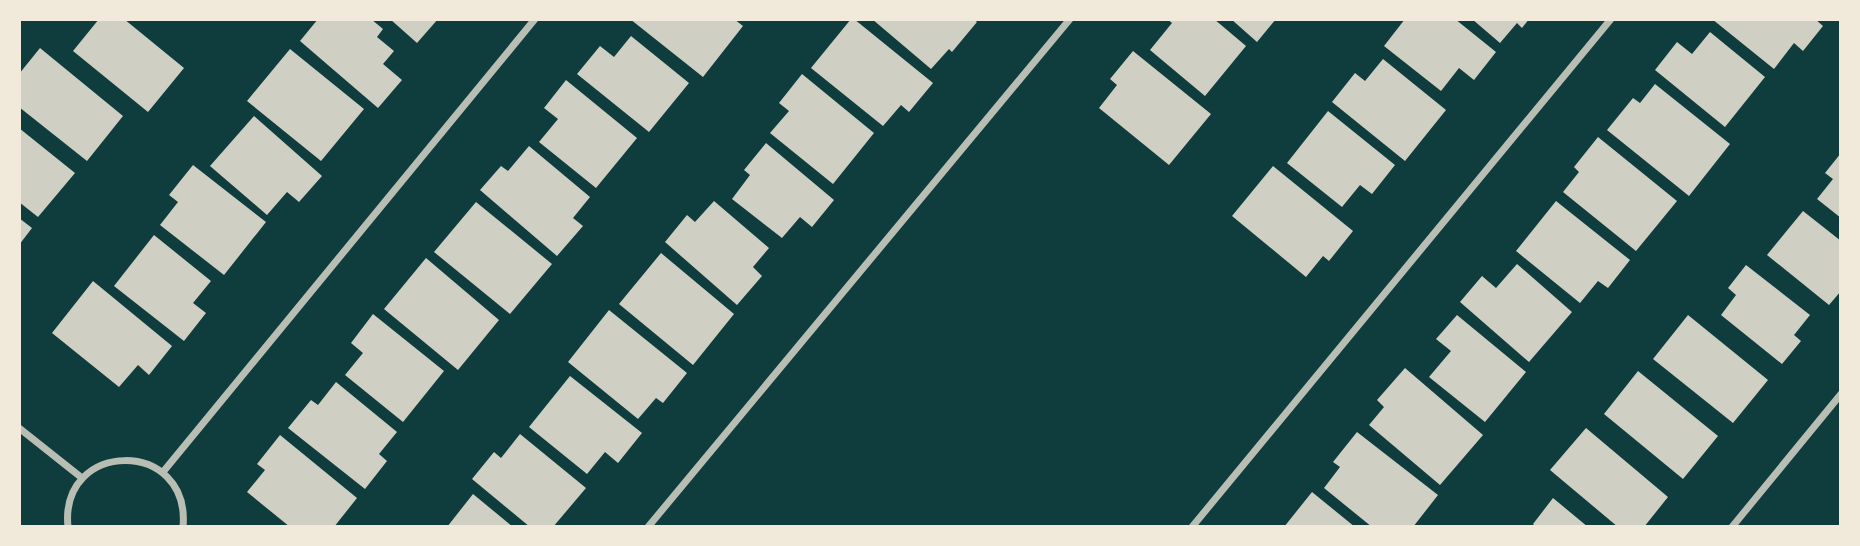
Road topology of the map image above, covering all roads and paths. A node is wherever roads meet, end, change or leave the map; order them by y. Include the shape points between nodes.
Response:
1 (535, 19) edge
2 (1070, 19) edge
3 (1611, 19) edge
4 (1841, 394) edge
5 (19, 428) edge
6 (163, 472) junction
7 (82, 478) junction
8 (68, 527) edge
9 (183, 527) edge
10 (648, 527) edge
11 (1192, 527) edge
12 (1732, 527) edge

1 - 6 street
2 - 10 street
3 - 11 street
4 - 12 street
5 - 7 street
6 - 7 street via 121,459 93,468
6 - 9 street via 180,496
7 - 8 street via 69,503

